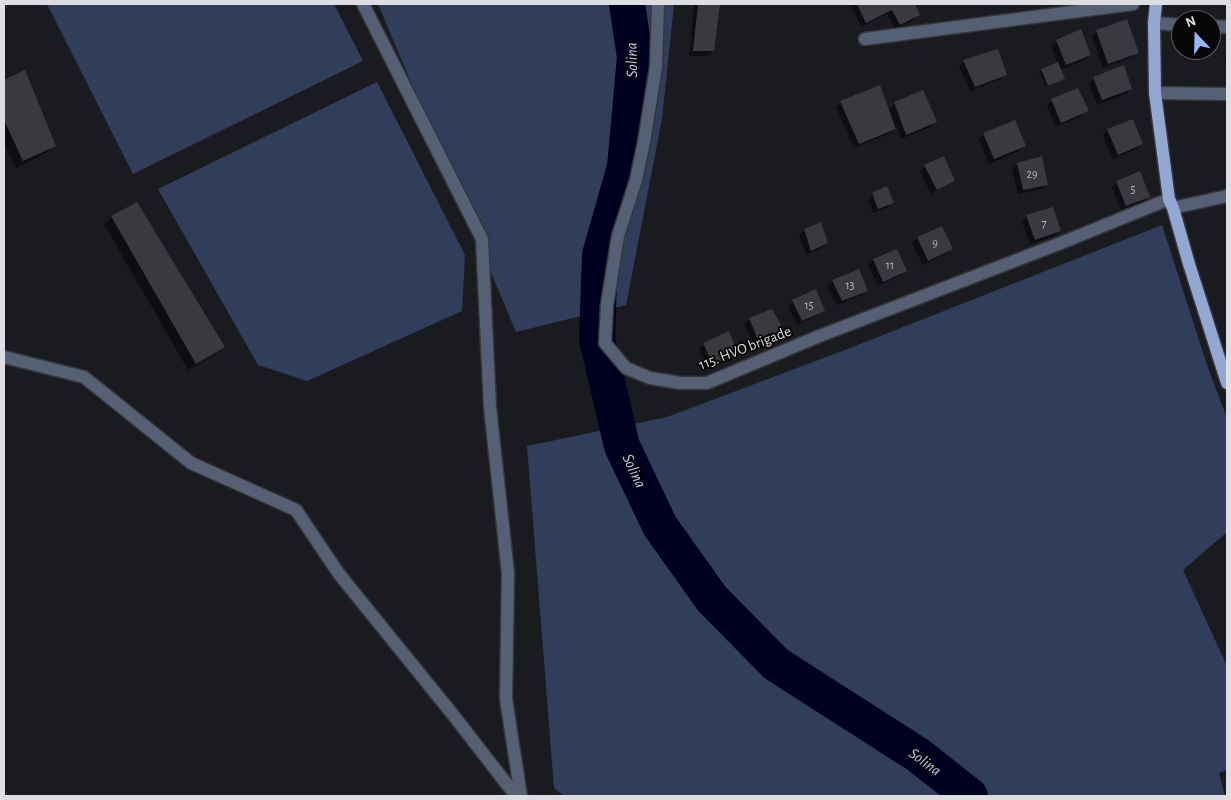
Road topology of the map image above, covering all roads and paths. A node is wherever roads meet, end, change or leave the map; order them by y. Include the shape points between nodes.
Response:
1 (363, 4) edge
2 (658, 4) edge
3 (1132, 4) edge
4 (1156, 4) edge
5 (1154, 23) junction
6 (1171, 24) edge
7 (865, 39) dead end
8 (1155, 93) junction
9 (1227, 94) edge
10 (1227, 196) edge
11 (1171, 204) junction
12 (1223, 355) edge
13 (4, 357) edge
14 (1227, 383) edge
15 (516, 796) edge
16 (520, 796) edge

1 - 16 street via 482,239 490,407 508,573 506,699
2 - 11 street, 115. HVO brigade via 656,67 636,180 618,236 607,305 605,343 626,368 650,378 707,383 817,337
3 - 7 street
4 - 5 main road
5 - 6 street
5 - 8 main road
8 - 9 street
8 - 11 main road
10 - 11 street, 115. HVO brigade
11 - 12 main road via 1189,264
12 - 14 main road
13 - 15 street via 84,377 190,463 296,510 339,574

